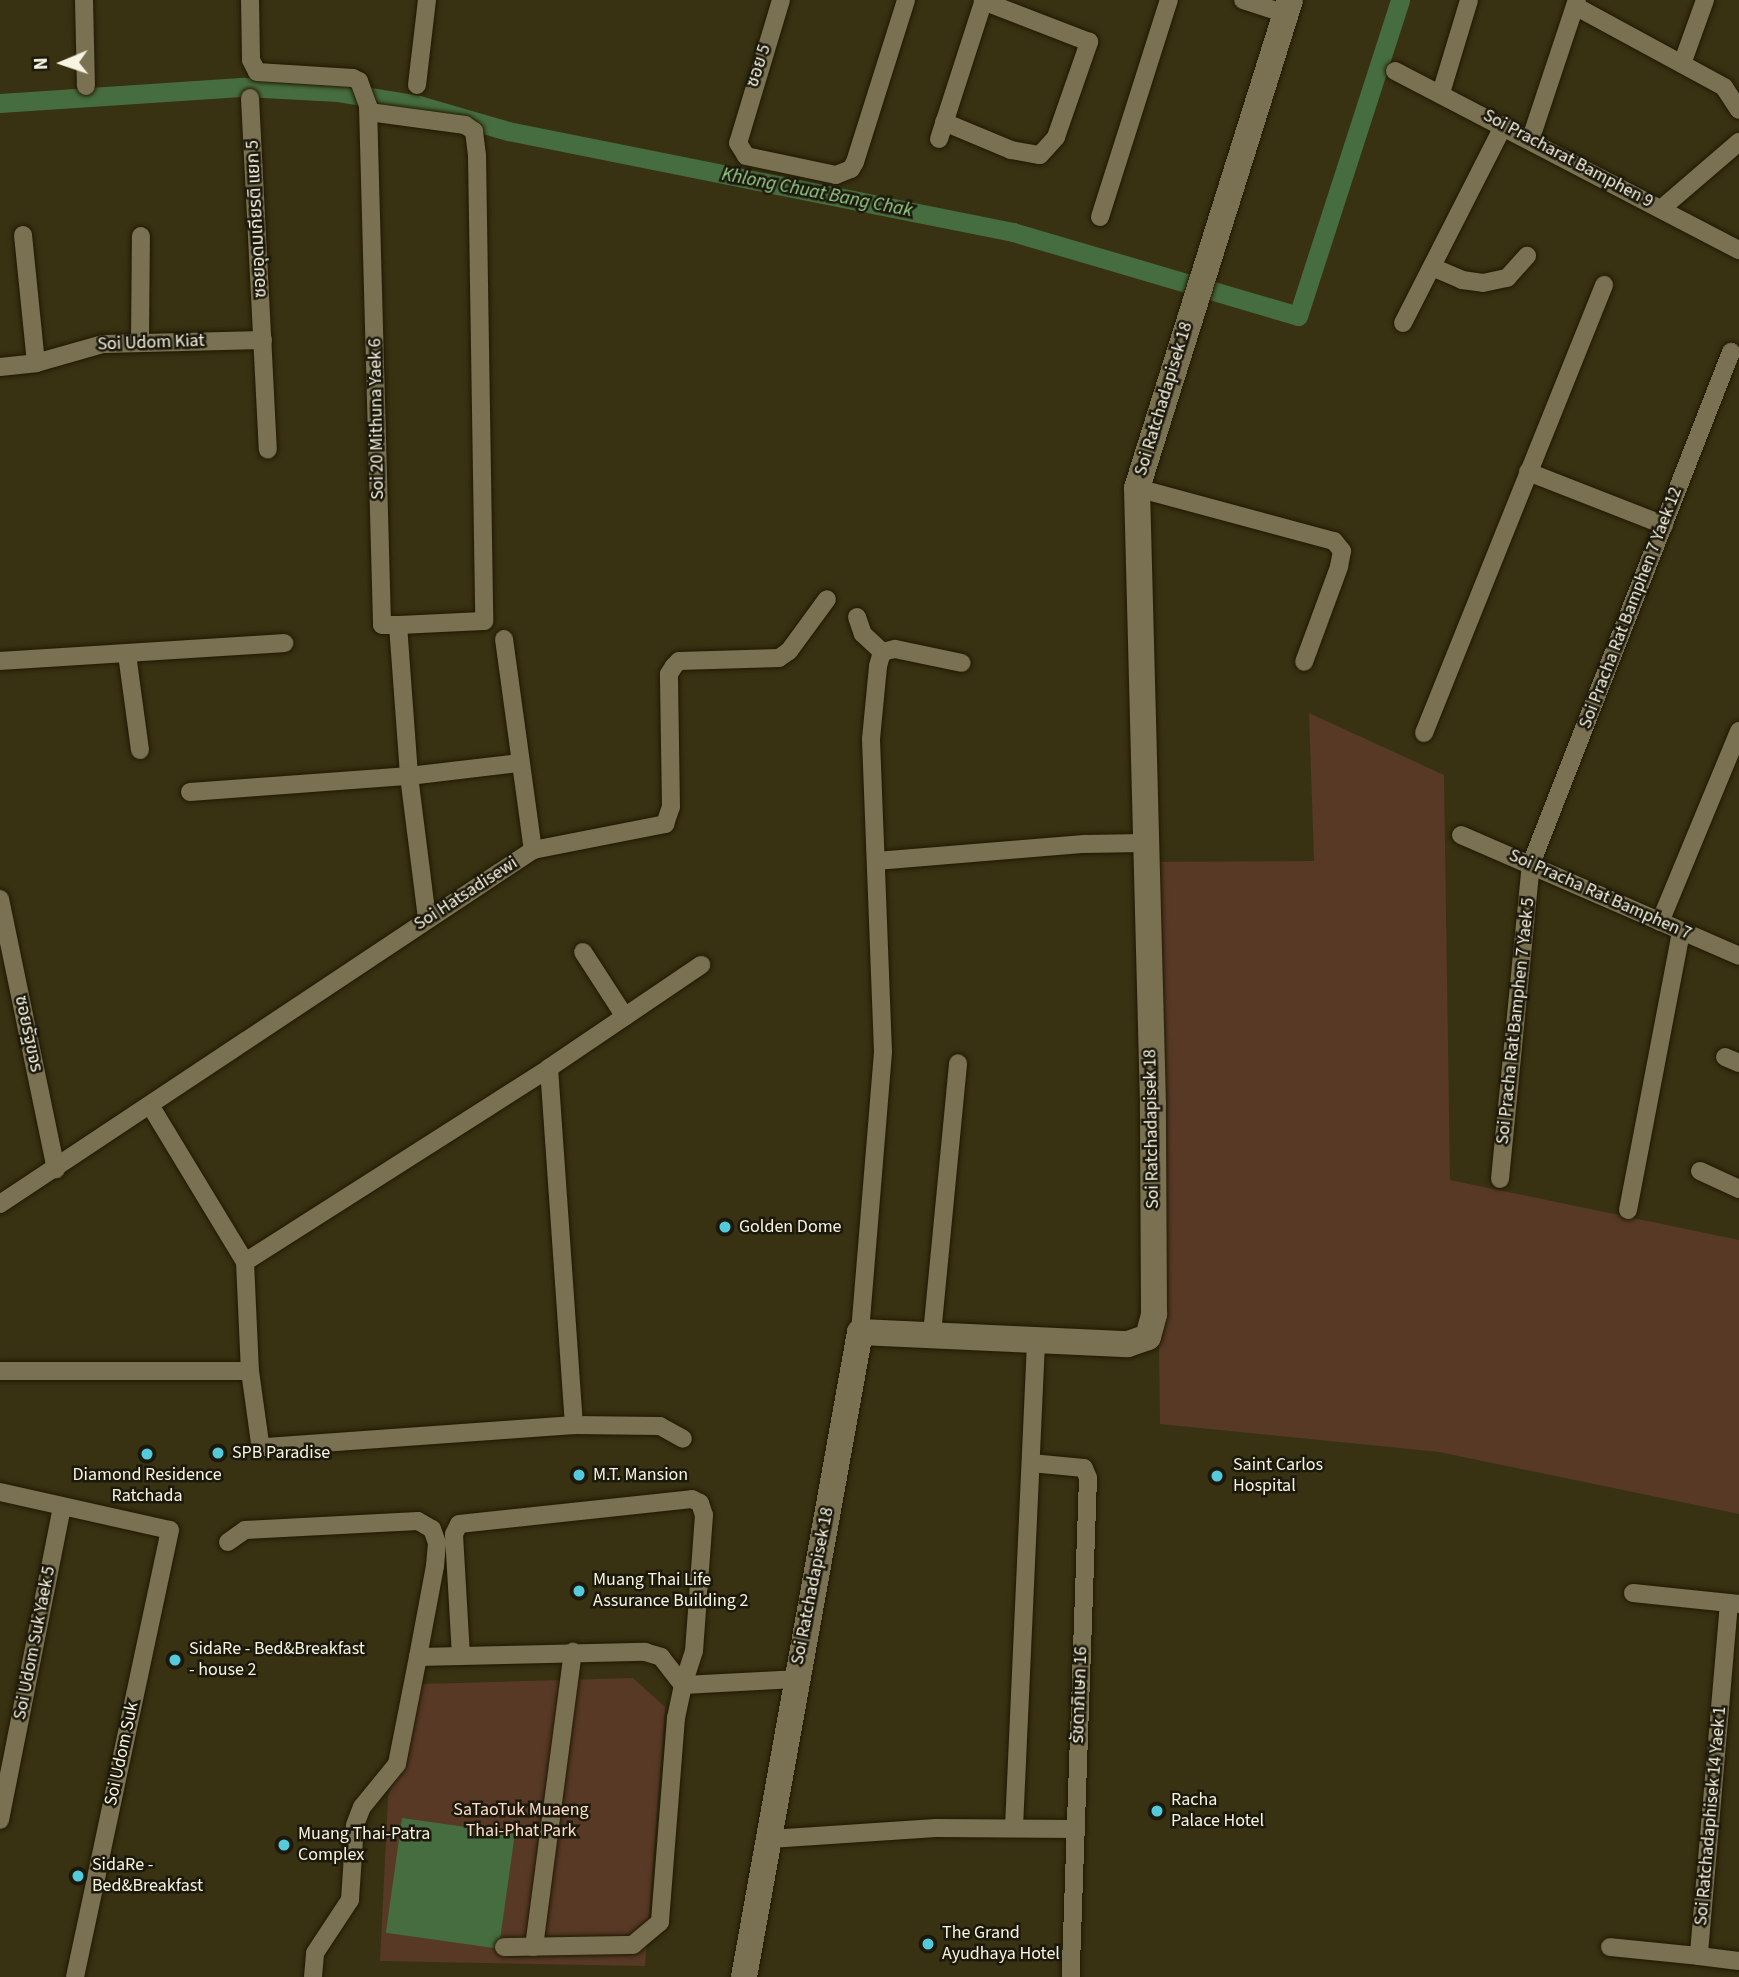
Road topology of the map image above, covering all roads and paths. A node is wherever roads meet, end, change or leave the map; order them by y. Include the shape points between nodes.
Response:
1 (84, 0) edge
2 (250, 0) edge
3 (427, 0) edge
4 (781, 0) edge
5 (906, 0) edge
6 (1169, 0) edge
7 (1243, 0) edge
8 (1469, 0) edge
9 (1704, 0) edge
10 (983, 1) edge
11 (1576, 3) edge
12 (1288, 7) edge
13 (1682, 64) junction
14 (1395, 71) dead end
15 (417, 85) dead end
16 (86, 86) dead end
17 (1441, 93) junction
18 (250, 98) dead end
19 (369, 109) junction
20 (1739, 110) edge
21 (1504, 125) junction
22 (1531, 138) junction
23 (1739, 142) edge
24 (1661, 209) junction
25 (1100, 218) dead end
26 (23, 235) dead end
27 (141, 236) dead end
28 (1739, 250) edge
29 (1527, 256) dead end
30 (1432, 267) junction
31 (1604, 285) dead end
32 (1403, 323) dead end
33 (263, 340) junction
34 (140, 341) junction
35 (1731, 352) dead end
36 (36, 363) junction
37 (0, 367) edge
38 (268, 450) dead end
39 (1528, 472) junction
40 (1137, 488) junction
41 (1664, 525) junction
42 (827, 599) dead end
43 (857, 617) dead end
44 (398, 625) junction
45 (504, 639) dead end
46 (284, 643) dead end
47 (882, 652) junction
48 (127, 654) junction
49 (0, 660) edge
50 (1304, 662) dead end
51 (962, 663) dead end
52 (1739, 731) edge
53 (1424, 733) dead end
54 (140, 750) dead end
55 (520, 763) junction
56 (409, 776) junction
57 (190, 792) dead end
58 (1461, 835) dead end
59 (1144, 844) junction
60 (533, 850) junction
61 (876, 861) junction
62 (1531, 864) junction
63 (0, 899) edge
64 (426, 918) junction
65 (1660, 922) junction
66 (1681, 932) junction
67 (583, 953) dead end
68 (1739, 956) edge
69 (701, 965) dead end
70 (625, 1017) junction
71 (958, 1063) dead end
72 (549, 1068) junction
73 (150, 1105) junction
74 (56, 1169) junction
75 (1700, 1171) dead end
76 (1500, 1179) dead end
77 (1739, 1189) edge
78 (0, 1205) edge
79 (1628, 1210) dead end
80 (245, 1262) junction
81 (860, 1332) junction
82 (932, 1334) junction
83 (1036, 1339) junction
84 (0, 1371) edge
85 (250, 1371) junction
86 (574, 1425) junction
87 (683, 1439) dead end
88 (1031, 1463) junction
89 (0, 1492) edge
90 (62, 1508) junction
91 (228, 1542) dead end
92 (1633, 1593) dead end
93 (1734, 1603) edge
94 (573, 1652) junction
95 (461, 1656) junction
96 (418, 1657) junction
97 (796, 1679) junction
98 (683, 1685) junction
99 (0, 1820) edge
100 (1014, 1827) junction
101 (1076, 1829) junction
102 (769, 1839) junction
103 (504, 1947) dead end
104 (534, 1947) junction
105 (1610, 1947) dead end
106 (1699, 1956) junction
107 (1739, 1961) edge
108 (75, 1977) edge
109 (313, 1977) edge
110 (744, 1977) edge
111 (1070, 1977) edge

1 - 16 street
2 - 19 street, Soi 20 Mithuna Yaek 6 via 251,60 257,72 343,76 359,81
3 - 15 street
4 - 5 street, ซอย 5 via 738,132 746,156 836,175 851,170
6 - 25 street
7 - 12 street
8 - 17 street
9 - 13 street
10 - 10 street via 1089,42 1056,137 1040,155 942,131
11 - 13 street
11 - 22 street
12 - 40 street, Soi Ratchadapisek 18
13 - 20 street via 1724,87
14 - 17 street, Soi Pracharat Bamphen 9
17 - 21 street, Soi Pracharat Bamphen 9
18 - 33 street, ซอยอุดมเกียรติ แยก 5
19 - 44 street, Soi 20 Mithuna Yaek 6 via 382,625
19 - 44 street via 465,125 474,131 477,156 484,621
21 - 22 street, Soi Pracharat Bamphen 9
21 - 30 street
22 - 24 street, Soi Pracharat Bamphen 9
23 - 24 street
24 - 28 street, Soi Pracharat Bamphen 9
26 - 36 street
27 - 34 street
29 - 30 street via 1507,278 1483,283 1462,281
30 - 32 street
31 - 39 street
33 - 34 street, Soi Udom Kiat
33 - 38 street, ซอยอุดมเกียรติ แยก 5
34 - 36 street, Soi Udom Kiat via 83,347
35 - 41 street, Soi Pracha Rat Bamphen 7 Yaek 12
36 - 37 street, Soi Udom Kiat
39 - 41 street
39 - 53 street
40 - 50 street via 1334,541 1342,551 1339,567
40 - 59 street, Soi Ratchadapisek 18
41 - 62 street, Soi Pracha Rat Bamphen 7 Yaek 12
42 - 60 street, Soi Hatsadisewi via 779,658 679,661 674,666 669,674 671,807 665,824
43 - 47 street via 863,634
44 - 56 street
45 - 55 street
46 - 48 street
47 - 51 street via 895,649
47 - 61 street via 871,739
48 - 49 street
48 - 54 street
52 - 65 street
55 - 56 street
55 - 60 street
56 - 57 street
56 - 64 street
58 - 62 street, Soi Pracha Rat Bamphen 7
59 - 61 street via 1084,844
59 - 83 street, Soi Ratchadapisek 18 via 1154,1314 1148,1337 1128,1344
60 - 64 street, Soi Hatsadisewi
61 - 81 street via 883,1052
62 - 65 street, Soi Pracha Rat Bamphen 7
62 - 76 street, Soi Pracha Rat Bamphen 7 Yaek 5
63 - 74 street, ซอยรัฐขจร
64 - 73 street, Soi Hatsadisewi
65 - 66 street, Soi Pracha Rat Bamphen 7
66 - 68 street, Soi Pracha Rat Bamphen 7
66 - 79 street
67 - 70 street
69 - 70 street
70 - 72 street
71 - 82 street
72 - 80 street
72 - 86 street
73 - 74 street, Soi Hatsadisewi
73 - 80 street
74 - 78 street, Soi Hatsadisewi
75 - 77 street
80 - 85 street
81 - 82 street, Soi Ratchadapisek 18
81 - 97 street, Soi Ratchadapisek 18
82 - 83 street, Soi Ratchadapisek 18
83 - 88 street
84 - 85 street
85 - 86 street via 256,1433 266,1447
86 - 87 street via 660,1426
88 - 100 street
88 - 101 street, รัชดาภิเษก 16 via 1084,1468 1088,1478
89 - 90 street
90 - 99 street, Soi Udom Suk Yaek 5
90 - 108 street, Soi Udom Suk via 170,1530
91 - 96 street via 246,1530 418,1521 432,1529 437,1543 435,1566
92 - 93 street
93 - 106 street, Soi Ratchadaphisek 14 Yaek 1
94 - 95 street
94 - 98 street via 645,1652 661,1657
94 - 104 street
95 - 96 street
95 - 98 street via 454,1534 459,1524 692,1499 704,1515 694,1651
96 - 109 street via 397,1764 362,1807 355,1825 350,1900 315,1953
97 - 98 street
97 - 102 street, Soi Ratchadapisek 18
98 - 104 street via 676,1718 660,1922 634,1945
100 - 101 street
100 - 102 street
101 - 111 street, รัชดาภิเษก 16
102 - 110 street, Soi Ratchadapisek 18
103 - 104 street
105 - 106 street
106 - 107 street

